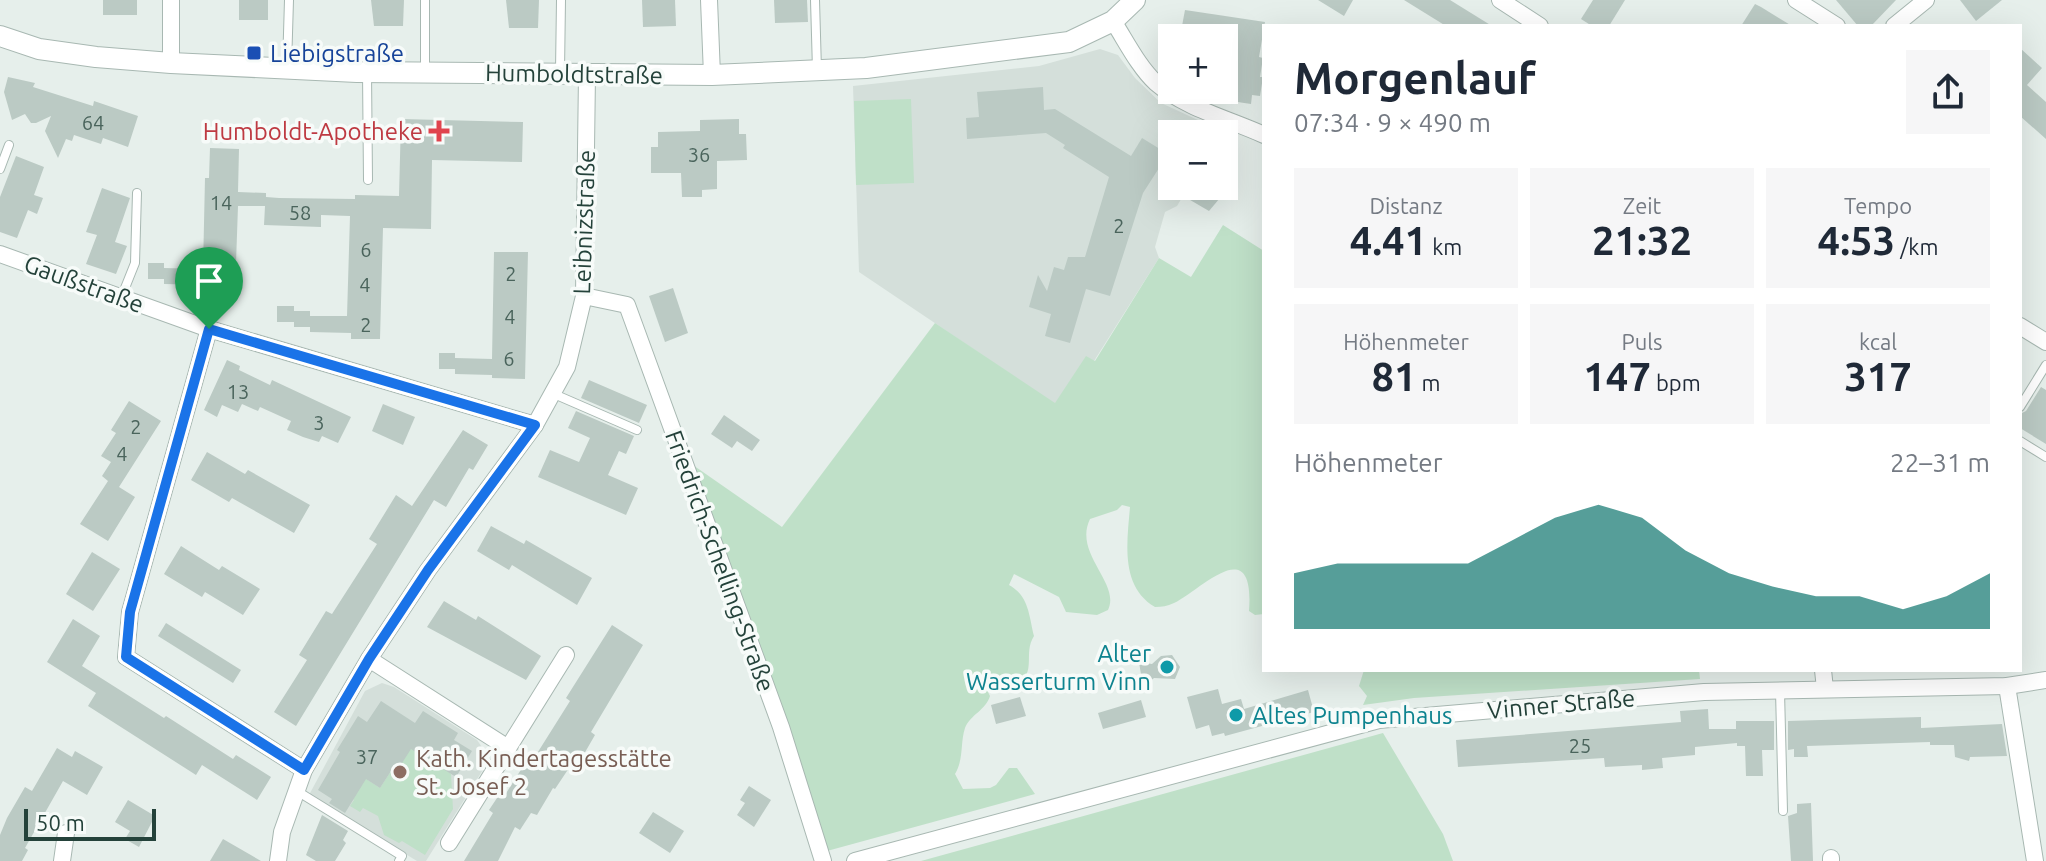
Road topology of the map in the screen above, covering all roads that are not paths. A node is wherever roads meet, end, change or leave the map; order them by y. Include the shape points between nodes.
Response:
1 (171, 0) edge
2 (289, 0) edge
3 (425, 0) edge
4 (561, 0) edge
5 (709, 0) edge
6 (815, 0) edge
7 (1135, 0) edge
8 (1500, 0) edge
9 (1796, 0) edge
10 (1926, 0) edge
11 (1113, 21) junction
12 (1537, 24) edge
13 (1834, 24) edge
14 (1896, 24) edge
15 (0, 36) edge
16 (171, 63) junction
17 (287, 68) junction
18 (817, 70) junction
19 (367, 72) junction
20 (425, 72) junction
21 (560, 74) junction
22 (587, 75) junction
23 (712, 75) junction
24 (1262, 134) edge
25 (9, 145) dead end
26 (0, 169) edge
27 (368, 180) dead end
28 (137, 193) dead end
29 (0, 254) edge
30 (584, 296) junction
31 (121, 299) junction
32 (2022, 327) edge
33 (209, 329) junction
34 (2046, 342) edge
35 (2046, 365) edge
36 (554, 394) junction
37 (2022, 404) edge
38 (535, 425) junction
39 (637, 430) dead end
40 (2022, 442) edge
41 (2046, 457) edge
42 (566, 655) dead end
43 (369, 659) junction
44 (1823, 672) edge
45 (2046, 680) edge
46 (2007, 686) junction
47 (1825, 689) junction
48 (1780, 690) junction
49 (508, 748) junction
50 (304, 770) junction
51 (297, 791) junction
52 (1783, 811) dead end
53 (66, 833) dead end
54 (449, 843) dead end
55 (62, 861) edge
56 (278, 861) edge
57 (399, 861) edge
58 (823, 861) edge
59 (855, 861) edge
60 (2035, 861) edge

1 - 16 street
2 - 17 lane
3 - 20 lane
4 - 21 lane
5 - 23 street
6 - 18 lane
7 - 11 street, Humboldtstraße
8 - 12 street
9 - 13 street
10 - 14 street
11 - 18 street, Humboldtstraße via 1069,42 1033,48
11 - 24 street via 1155,82 1174,96
15 - 16 street, Humboldtstraße via 39,49
16 - 17 street, Humboldtstraße
17 - 19 street, Humboldtstraße
18 - 23 street, Humboldtstraße
19 - 20 street, Humboldtstraße
19 - 27 lane
20 - 21 street, Humboldtstraße
21 - 22 street, Humboldtstraße
22 - 23 street, Humboldtstraße
22 - 30 street, Leibnizstraße
25 - 26 lane
28 - 31 lane via 135,263
29 - 31 street, Gaußstraße
30 - 36 street, Leibnizstraße via 567,367
30 - 58 street, Friedrich-Schelling-Straße via 627,305 781,727
31 - 33 street, Gaußstraße
32 - 34 street
33 - 38 street, Gaußstraße
33 - 50 street via 130,612 126,657
35 - 37 lane
36 - 38 street, Leibnizstraße
36 - 39 lane
38 - 43 street, Leibnizstraße
40 - 41 lane
42 - 49 street
43 - 49 street
43 - 50 street, Leibnizstraße
44 - 47 street
45 - 46 street, Vinner Straße
46 - 47 street, Vinner Straße
46 - 60 street
47 - 48 street, Vinner Straße
48 - 52 lane
48 - 59 street, Vinner Straße via 1379,720
49 - 54 street
50 - 51 street, Leibnizstraße
51 - 56 street, Leibnizstraße
51 - 57 lane via 402,856
53 - 55 street

